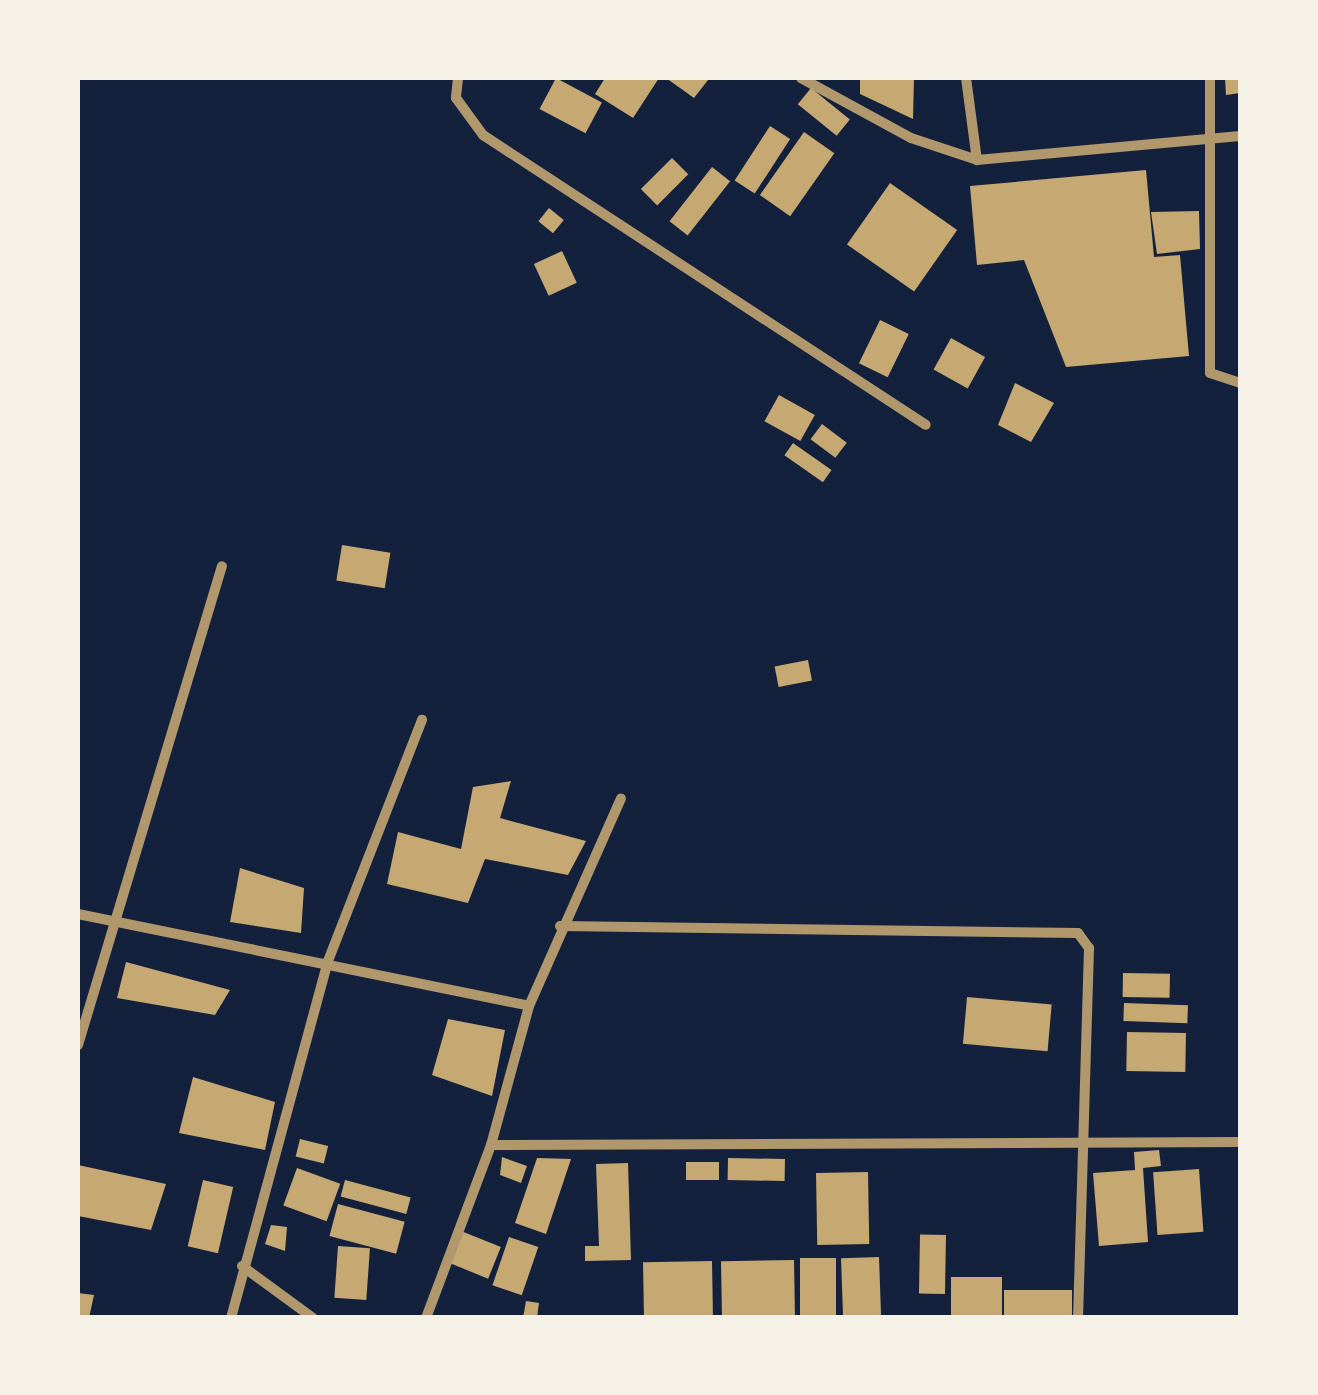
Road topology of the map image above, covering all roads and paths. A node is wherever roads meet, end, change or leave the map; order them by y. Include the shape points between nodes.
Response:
1 (458, 78) edge
2 (800, 78) edge
3 (966, 78) edge
4 (1210, 78) edge
5 (1240, 136) edge
6 (1216, 138) junction
7 (976, 160) junction
8 (1240, 383) edge
9 (926, 425) dead end
10 (222, 566) dead end
11 (422, 720) dead end
12 (621, 798) dead end
13 (78, 914) edge
14 (118, 922) junction
15 (560, 926) junction
16 (328, 961) junction
17 (529, 1006) junction
18 (78, 1045) edge
19 (1240, 1142) edge
20 (1079, 1144) junction
21 (490, 1145) junction
22 (242, 1266) junction
23 (230, 1318) edge
24 (313, 1318) edge
25 (426, 1318) edge
26 (1078, 1318) edge

1 - 9 street via 456,98 483,135
2 - 7 street via 910,138
3 - 7 street
4 - 6 street
5 - 6 street
6 - 7 street
6 - 8 street via 1210,373
10 - 14 street
11 - 16 street
12 - 15 street
13 - 14 street
14 - 16 street
14 - 18 street
15 - 17 street
15 - 20 street via 1078,934 1088,948
16 - 17 street
16 - 22 street
17 - 21 street
19 - 20 street
20 - 21 street
20 - 26 street
21 - 25 street
22 - 23 street
22 - 24 street

